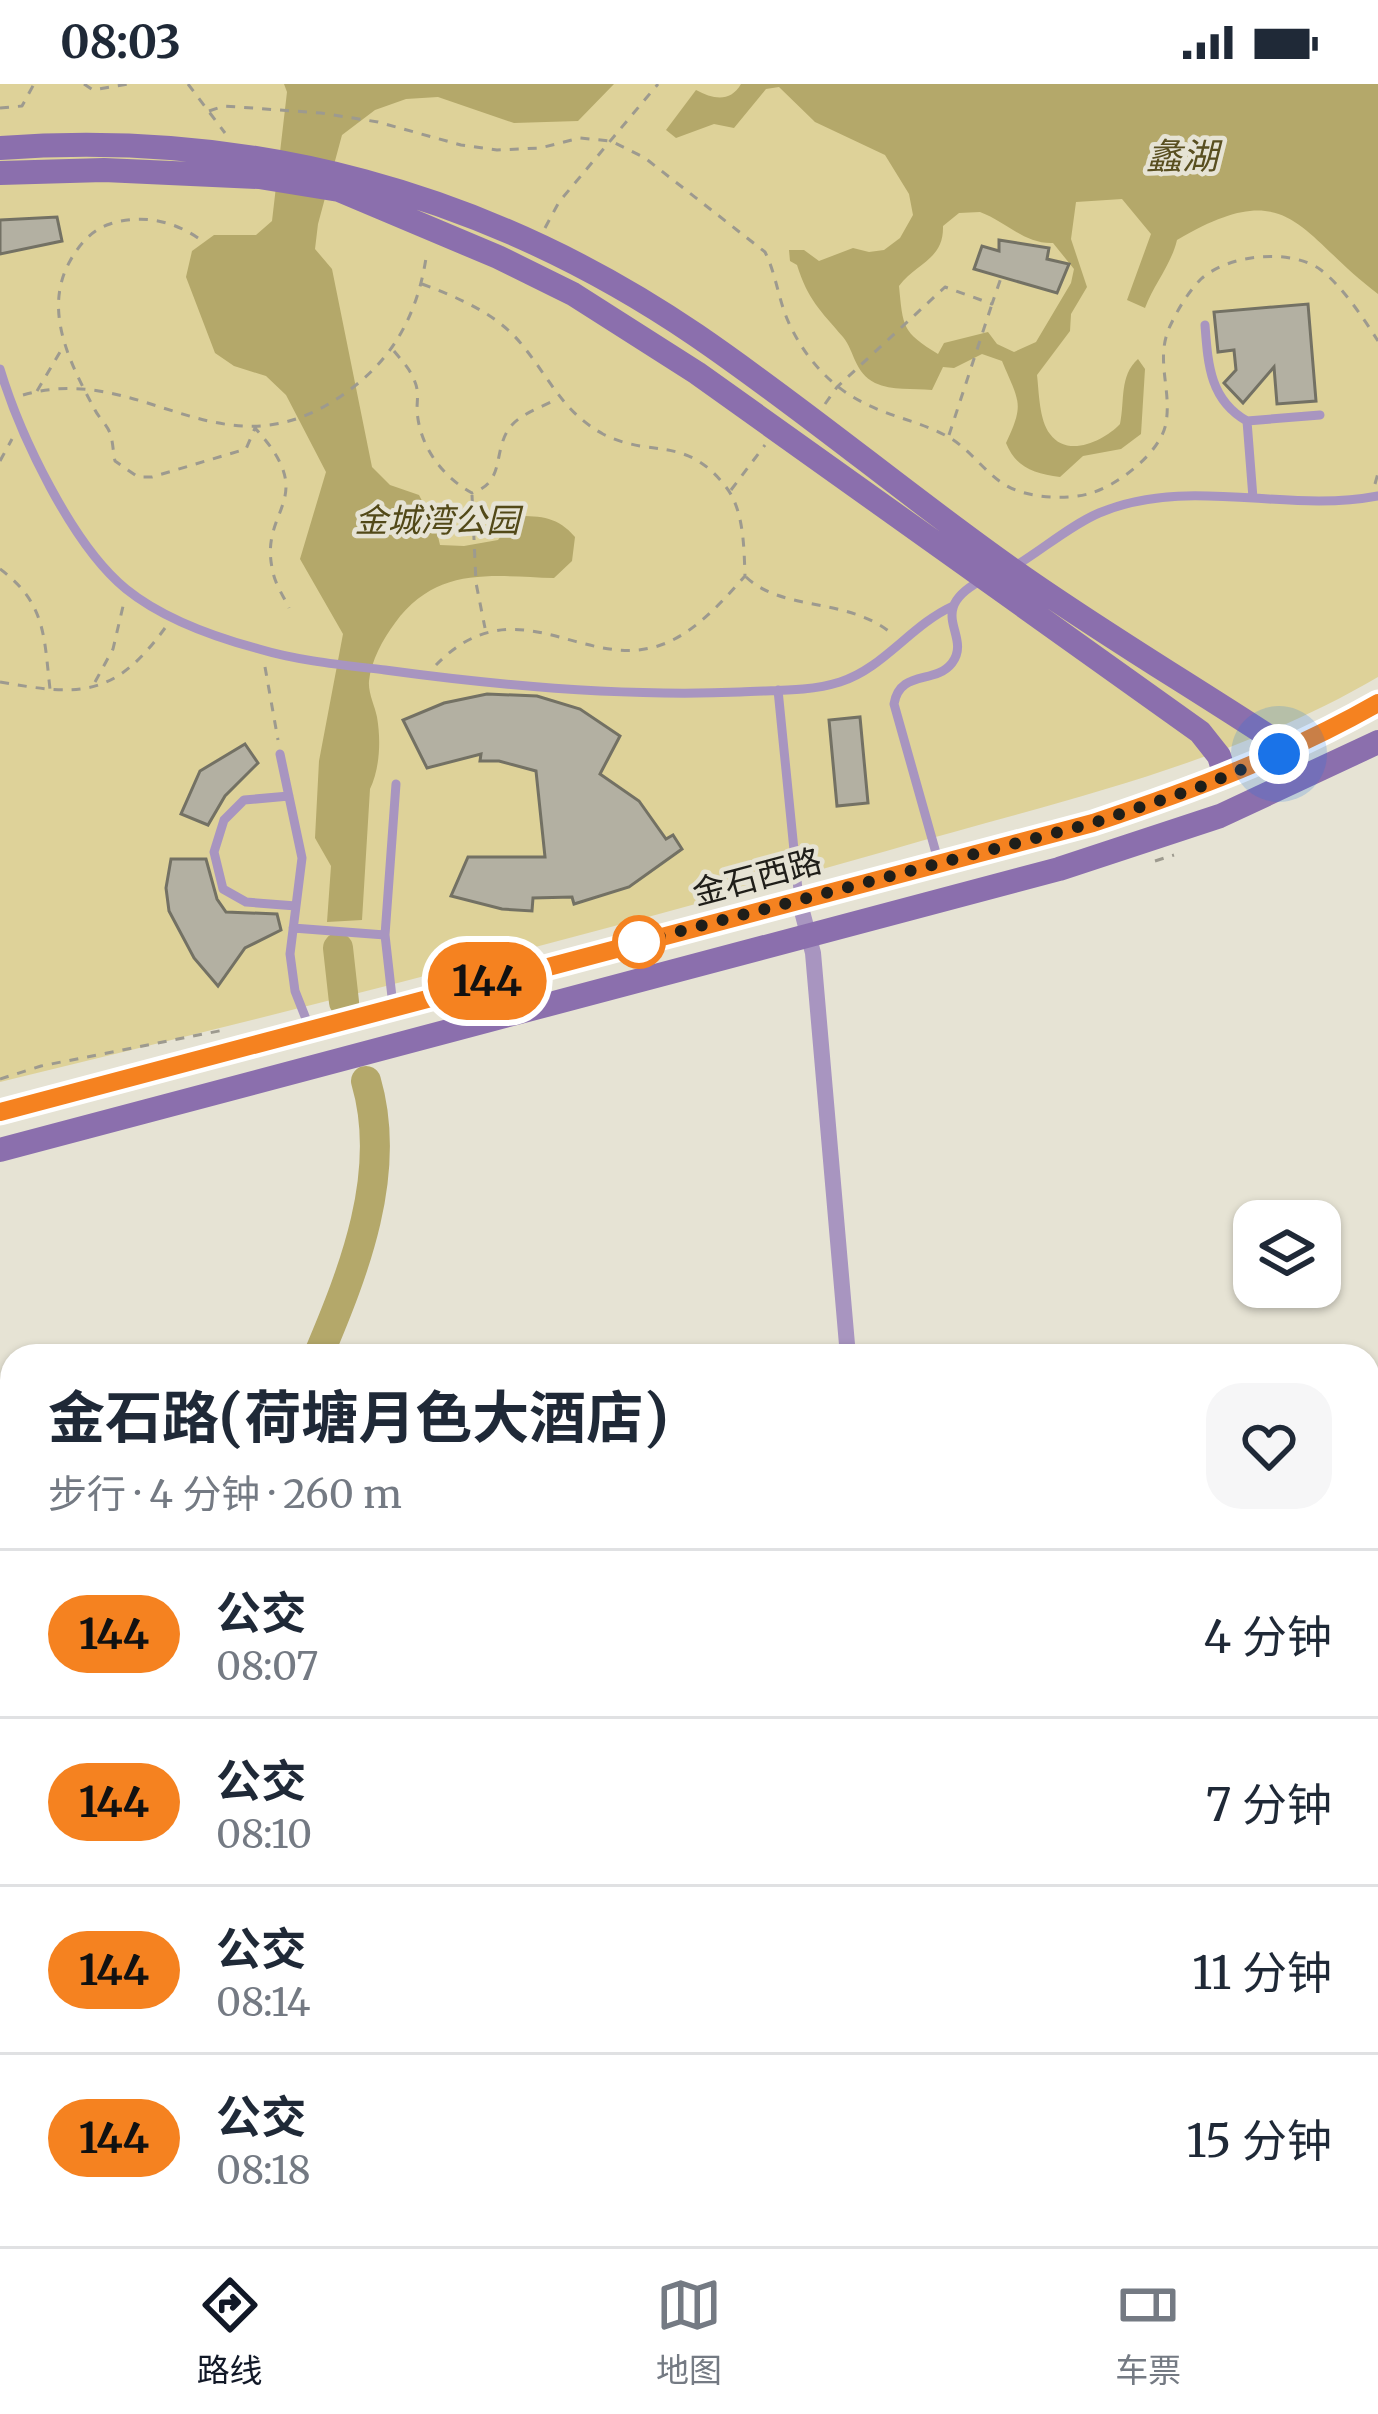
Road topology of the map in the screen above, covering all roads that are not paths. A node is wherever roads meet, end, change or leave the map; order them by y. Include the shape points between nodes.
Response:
1 (0, 148) edge
2 (263, 168) junction
3 (0, 173) edge
4 (340, 182) junction
5 (1204, 326) dead end
6 (0, 369) edge
7 (1320, 415) dead end
8 (1247, 421) junction
9 (1378, 496) edge
10 (1253, 498) junction
11 (1011, 569) junction
12 (985, 579) junction
13 (953, 606) junction
14 (778, 690) junction
15 (1378, 703) edge
16 (1378, 742) edge
17 (280, 754) road end
18 (1279, 754) junction
19 (1225, 776) junction
20 (396, 784) dead end
21 (289, 796) junction
22 (940, 863) junction
23 (800, 900) junction
24 (296, 906) junction
25 (293, 928) junction
26 (385, 935) junction
27 (808, 936) junction
28 (393, 1006) junction
29 (310, 1029) junction
30 (0, 1112) edge
31 (0, 1150) edge
32 (847, 1344) edge

1 - 2 main road via 139,143 226,152
2 - 3 main road
2 - 4 main road
4 - 11 main road via 452,209 615,285
4 - 12 main road via 574,294 639,334
5 - 8 lane via 1208,373 1227,409
6 - 14 lane via 20,428 89,548 125,588 215,636 429,676 665,695
7 - 8 lane
8 - 10 lane
9 - 10 lane
10 - 11 lane via 1174,494 1135,502 1097,514
11 - 12 lane
11 - 18 main road via 1268,736
12 - 13 lane
12 - 19 main road via 1200,731
13 - 14 lane via 843,681
13 - 22 lane via 956,659 907,681 894,704
14 - 23 lane
15 - 18 main road, 金石西路
16 - 27 main road via 1155,839
17 - 21 lane
18 - 19 main road, 金石西路
19 - 22 main road, 金石西路 via 1093,823
20 - 26 lane
21 - 24 lane via 302,858
21 - 24 lane via 244,800 224,820 214,852 223,889 247,902
22 - 23 main road, 金石西路
23 - 27 street
23 - 28 main road, 金石西路
24 - 25 lane
25 - 26 lane
25 - 29 lane via 295,991
26 - 28 lane
27 - 31 main road
27 - 32 street
28 - 29 main road, 金石西路
29 - 30 main road, 金石西路

